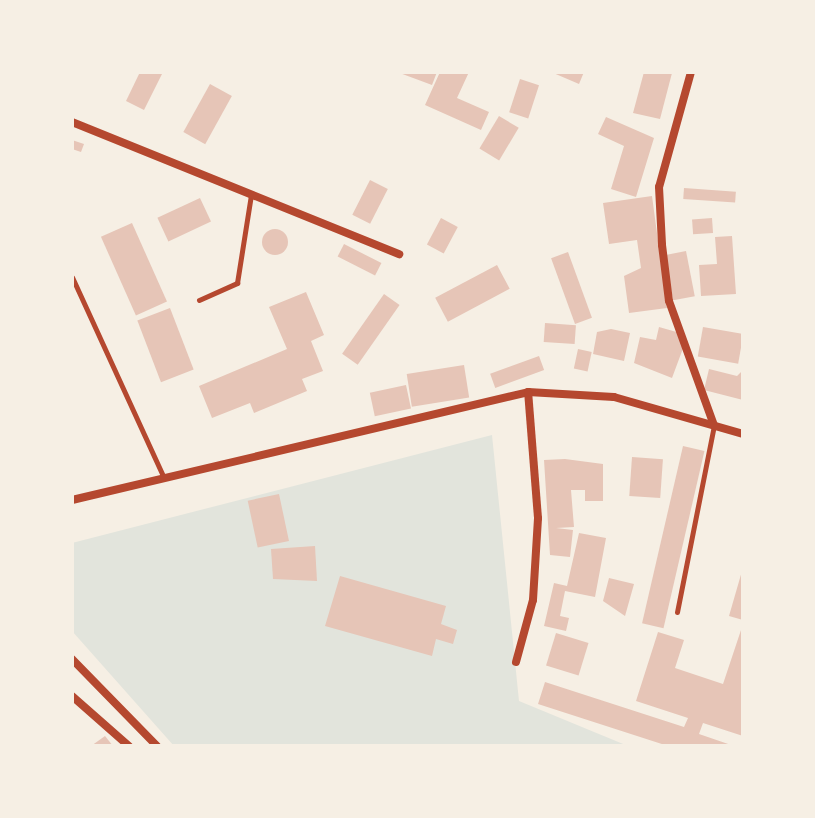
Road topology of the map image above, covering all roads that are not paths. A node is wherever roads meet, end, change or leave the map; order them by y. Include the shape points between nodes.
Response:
1 (691, 72) edge
2 (72, 122) edge
3 (251, 194) junction
4 (399, 254) dead end
5 (72, 277) edge
6 (199, 300) dead end
7 (528, 392) junction
8 (714, 425) junction
9 (743, 434) edge
10 (164, 478) junction
11 (72, 500) edge
12 (677, 612) dead end
13 (72, 659) edge
14 (516, 662) dead end
15 (72, 696) edge
16 (129, 746) edge
17 (157, 746) edge

1 - 8 street via 659,187 662,245 669,301
2 - 3 street
3 - 4 street
3 - 6 lane via 237,283
5 - 10 lane
7 - 8 street via 614,397
7 - 10 street
7 - 14 street via 538,518 533,600
8 - 9 street
8 - 12 lane
10 - 11 street
13 - 17 street
15 - 16 street

